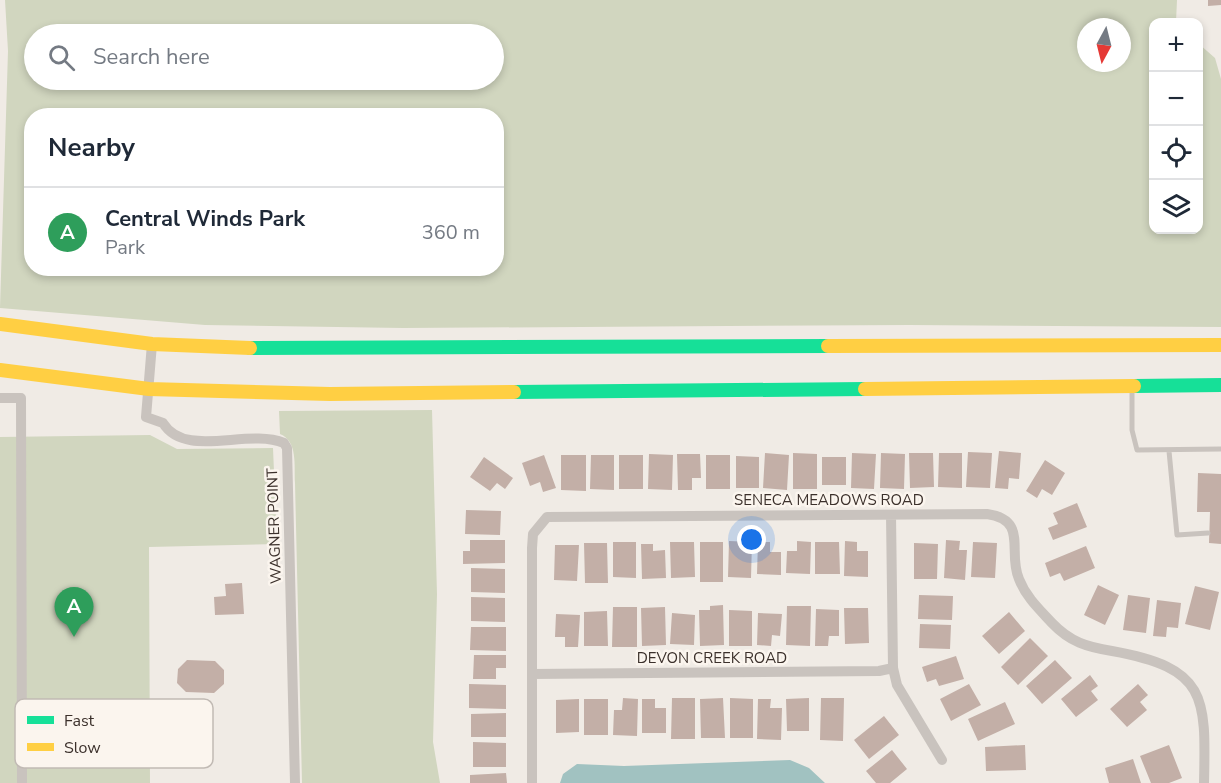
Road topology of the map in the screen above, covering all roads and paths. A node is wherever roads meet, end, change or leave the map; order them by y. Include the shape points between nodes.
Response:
1 (0, 324) edge
2 (152, 344) junction
3 (1221, 345) edge
4 (0, 370) edge
5 (1132, 386) junction
6 (1221, 386) edge
7 (149, 389) junction
8 (0, 398) edge
9 (1221, 449) edge
10 (1169, 451) junction
11 (891, 515) junction
12 (1208, 533) dead end
13 (892, 668) junction
14 (532, 674) junction
15 (22, 699) edge
16 (942, 760) dead end
17 (22, 768) edge
18 (22, 783) edge
19 (296, 783) edge
20 (532, 783) edge
21 (1204, 783) edge

1 - 2 main road
2 - 3 main road via 284,349
2 - 7 street
4 - 7 main road
5 - 6 main road
5 - 7 main road via 330,394
5 - 10 lane via 1134,446 1141,452
7 - 19 street, WAGNER POINT via 146,417 163,423 169,433 179,438 204,441 266,437 284,443 286,448
8 - 15 street via 21,398
9 - 10 lane
10 - 12 lane via 1177,535
11 - 13 street
11 - 14 street, SENECA MEADOWS ROAD via 547,517 533,534
11 - 21 street, SENECA MEADOWS ROAD via 987,514 1006,520 1015,541 1017,576 1025,592 1062,633 1088,647 1148,658 1185,677 1203,715
13 - 14 street, DEVON CREEK ROAD
13 - 16 street via 897,686
14 - 20 street, SENECA MEADOWS ROAD
17 - 18 street

